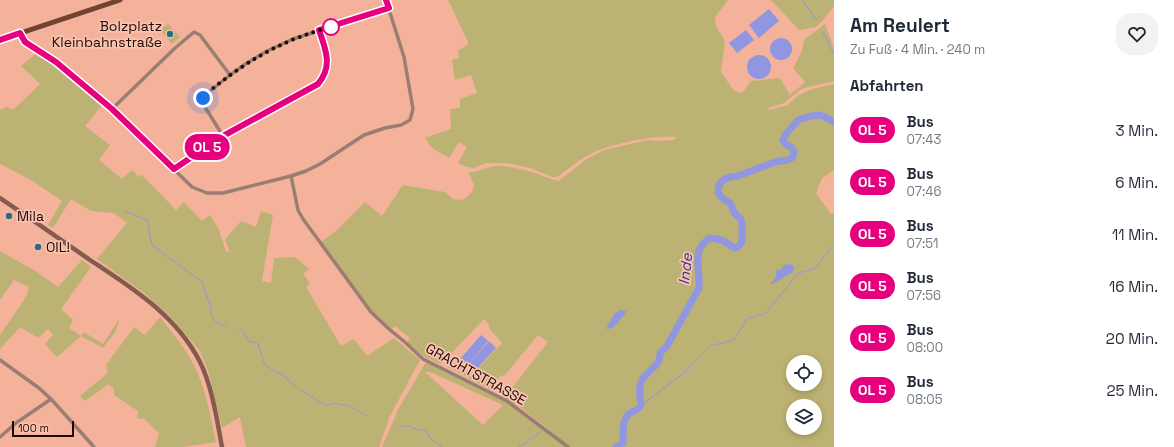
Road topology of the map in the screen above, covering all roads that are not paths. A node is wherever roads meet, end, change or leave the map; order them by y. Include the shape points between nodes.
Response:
1 (120, 0) edge
2 (386, 0) edge
3 (102, 3) edge
4 (389, 8) junction
5 (319, 30) junction
6 (20, 33) junction
7 (0, 40) edge
8 (230, 75) junction
9 (112, 109) junction
10 (223, 136) junction
11 (174, 169) junction
12 (291, 176) junction
13 (0, 198) edge
14 (0, 360) edge
15 (51, 399) junction
16 (0, 437) edge
17 (94, 447) edge
18 (222, 447) edge
19 (568, 447) edge

1 - 3 main road
2 - 4 street
3 - 6 main road
4 - 5 street
4 - 12 street via 406,65 413,109 410,120 364,135 320,164
5 - 8 street via 267,51
5 - 10 street via 327,63 326,72 318,84
6 - 7 main road
6 - 9 street via 25,42 56,62
8 - 9 street via 200,34 194,32
8 - 10 street via 203,98
9 - 11 street
10 - 11 street
11 - 12 street via 192,187 214,193
12 - 19 street, GRACHTSTRASSE via 298,210 303,219 370,312 423,359 507,401
13 - 18 main road via 145,298 172,322 200,363 210,391
14 - 15 street
15 - 16 street
15 - 17 street

